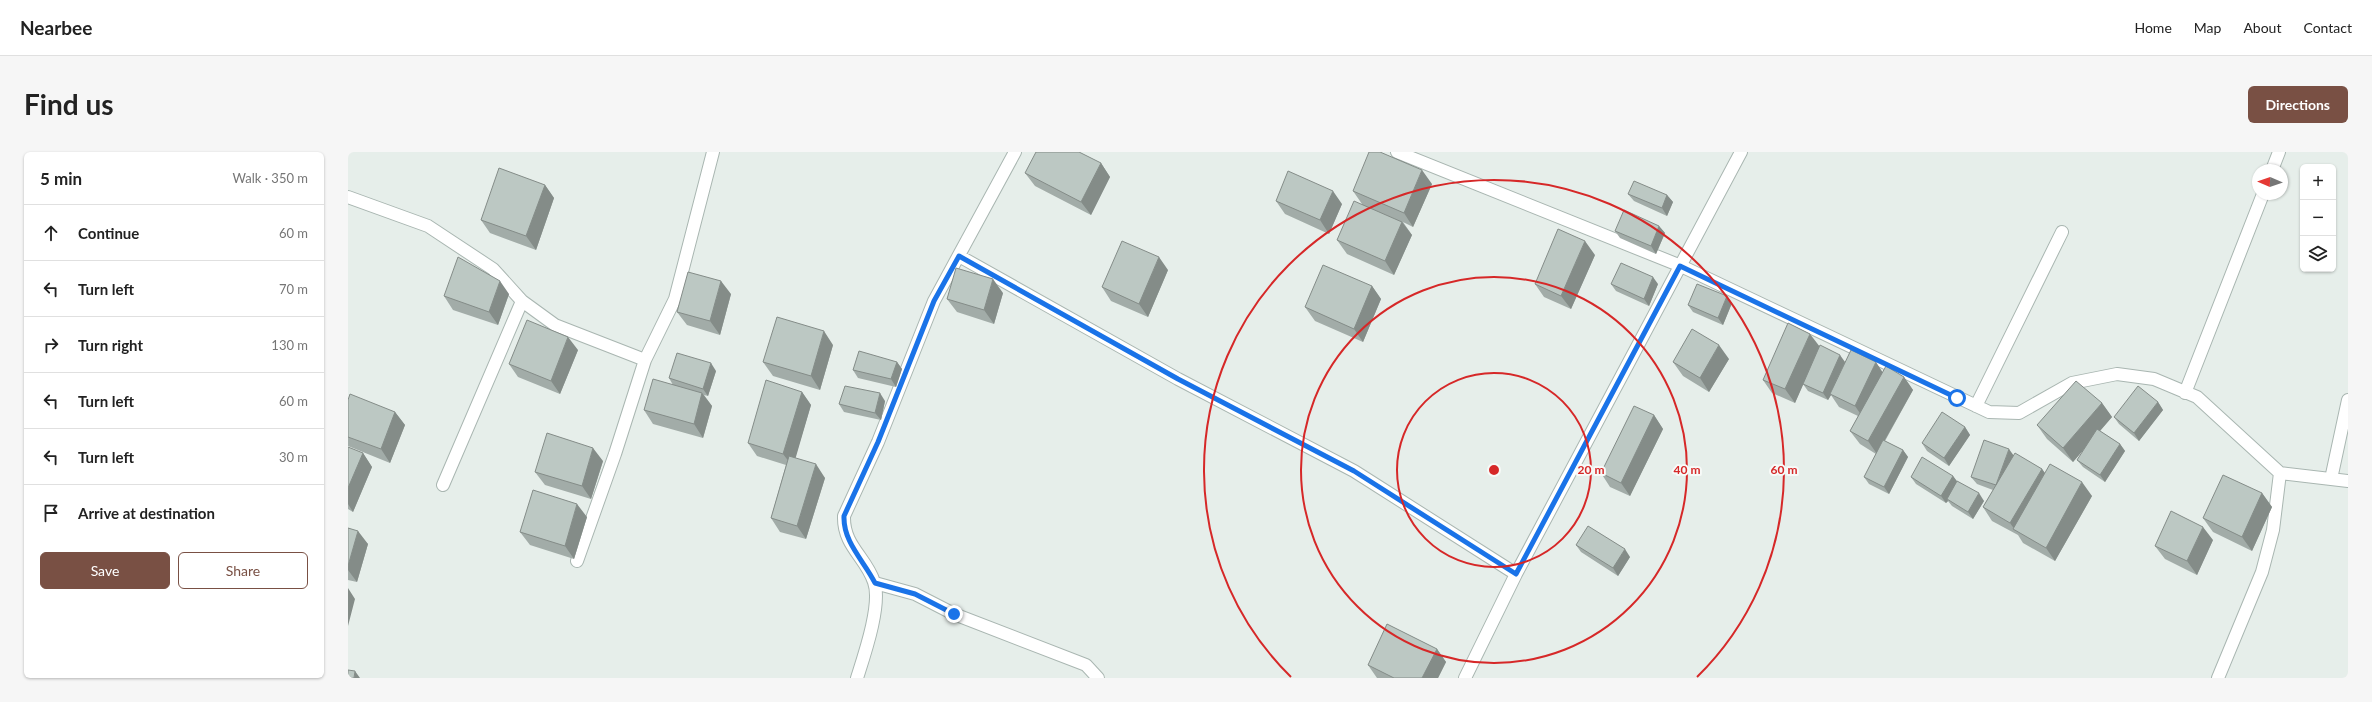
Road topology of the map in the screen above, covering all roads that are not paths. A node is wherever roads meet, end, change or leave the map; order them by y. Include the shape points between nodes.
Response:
1 (713, 152) edge
2 (1015, 152) edge
3 (1397, 152) edge
4 (1741, 152) edge
5 (2279, 152) edge
6 (2274, 164) edge
7 (348, 197) edge
8 (2261, 200) edge
9 (2062, 232) dead end
10 (959, 256) junction
11 (1680, 266) junction
12 (522, 301) junction
13 (645, 360) junction
14 (2185, 393) junction
15 (2348, 400) edge
16 (1976, 406) junction
17 (2280, 473) junction
18 (2331, 478) junction
19 (2348, 480) edge
20 (444, 485) dead end
21 (577, 561) dead end
22 (1516, 574) junction
23 (875, 583) junction
24 (857, 678) edge
25 (1098, 678) edge
26 (1465, 678) edge
27 (2218, 678) edge

1 - 13 street via 675,299
2 - 10 street
3 - 11 street
4 - 11 street
5 - 6 street
7 - 12 street via 428,226 493,270
8 - 14 street
9 - 16 street
10 - 22 street via 1178,379 1354,471
10 - 23 street via 934,301 878,442 844,516 844,529 853,549 866,565
11 - 16 street
11 - 22 street
12 - 13 street via 555,325
12 - 20 street
13 - 21 street
14 - 16 street via 2154,379 2117,374 2072,383 2019,413 1989,412
14 - 17 street via 2197,397
15 - 18 street
17 - 18 street
17 - 27 street via 2273,530 2262,572
18 - 19 street
22 - 26 street
23 - 24 street via 875,603 868,641
23 - 25 street via 915,594 954,614 1086,665

